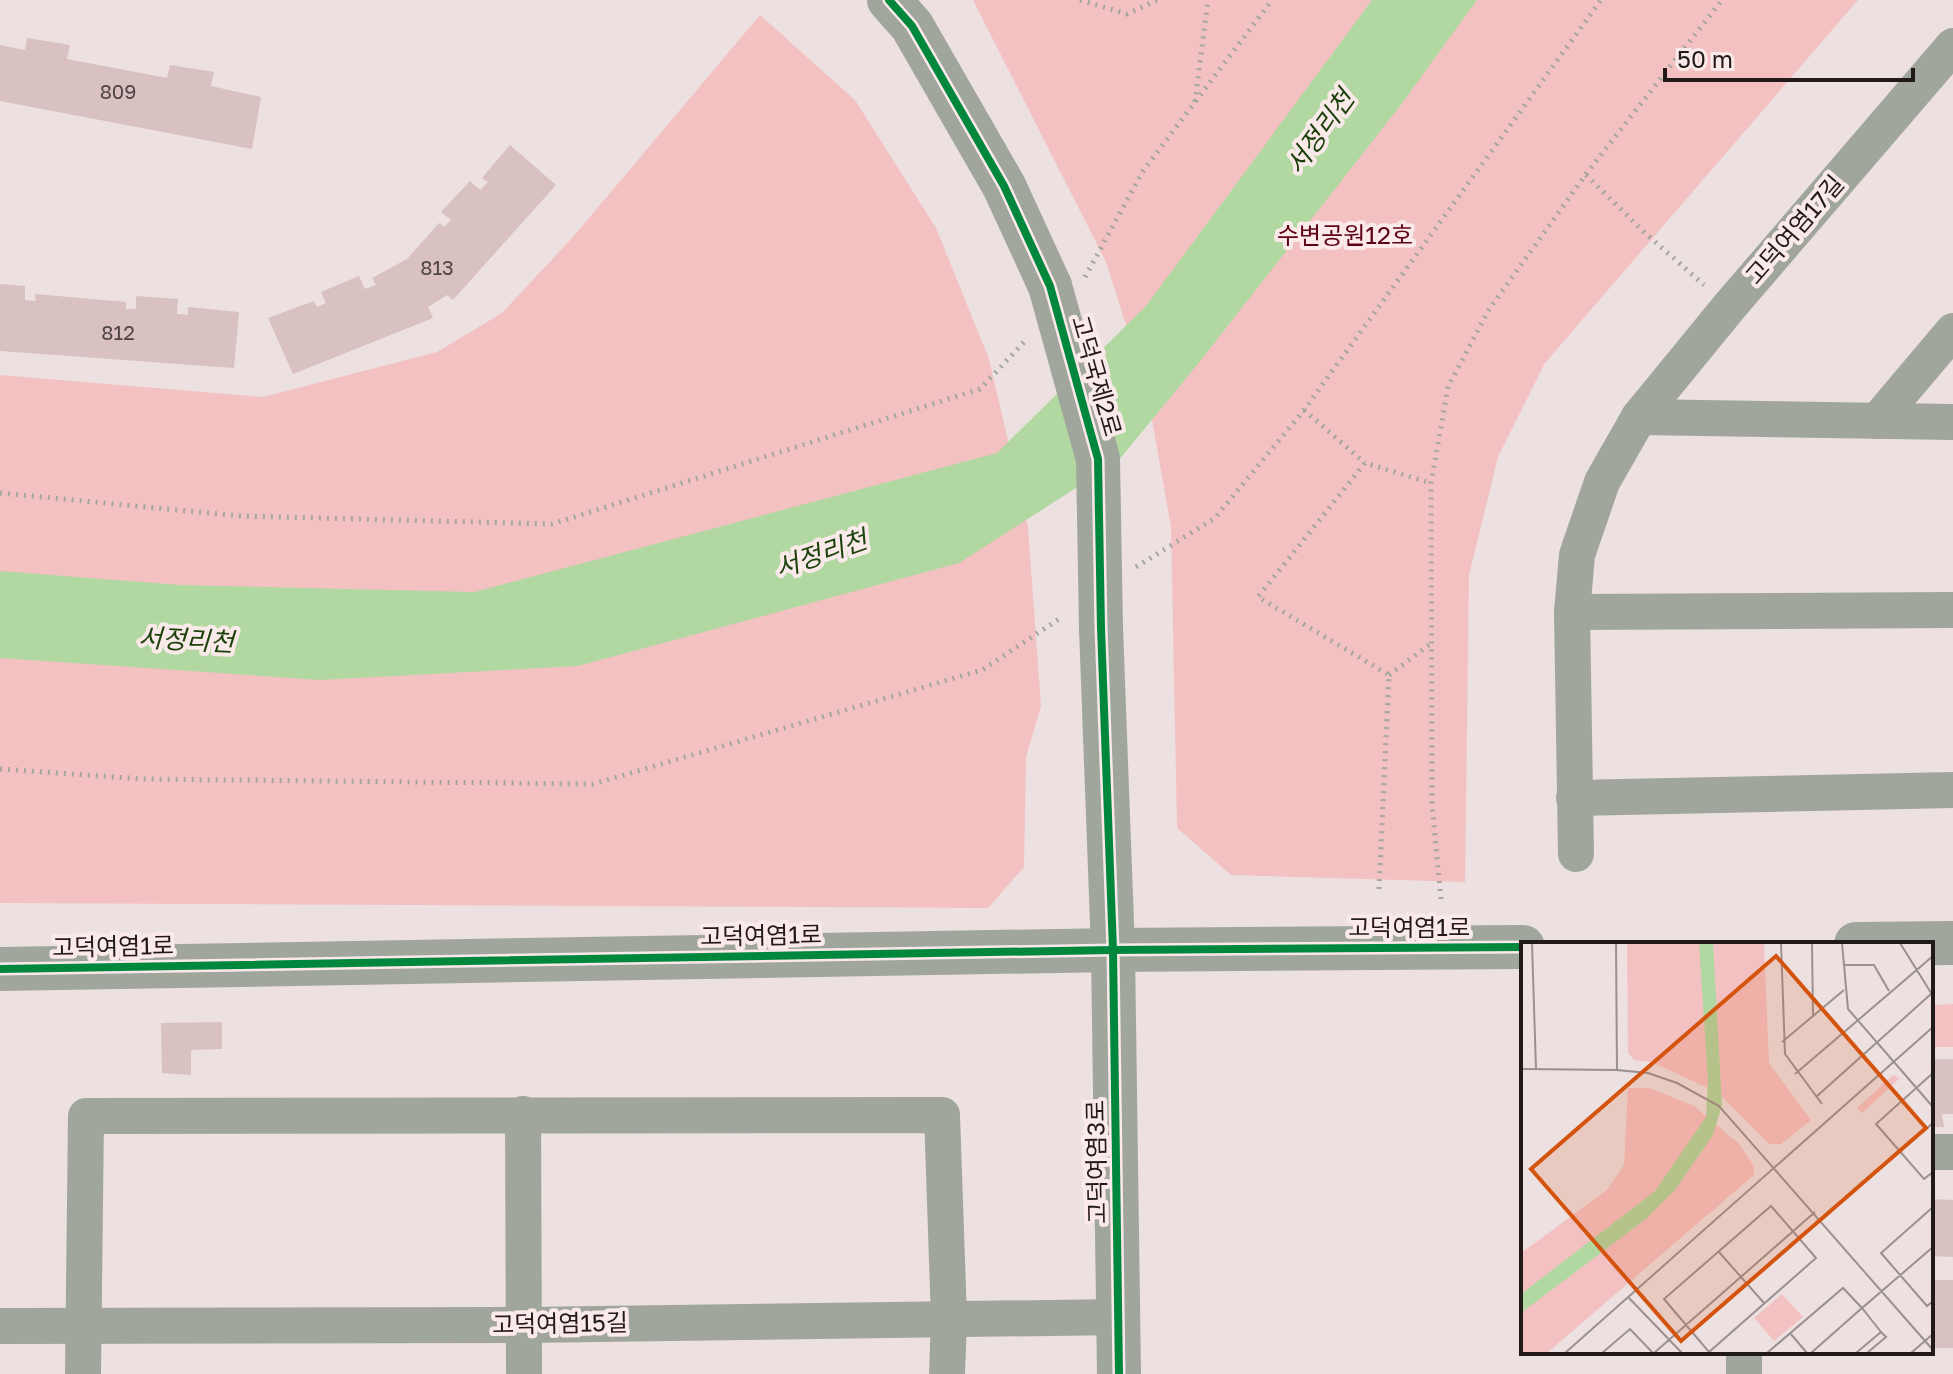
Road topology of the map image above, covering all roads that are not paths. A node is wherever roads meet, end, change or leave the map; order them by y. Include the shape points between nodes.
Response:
1 (889, 0) edge
2 (1953, 46) edge
3 (1953, 331) edge
4 (1639, 417) junction
5 (1877, 421) junction
6 (1953, 422) edge
7 (1953, 610) edge
8 (1572, 612) junction
9 (1953, 790) edge
10 (1574, 798) junction
11 (1576, 854) dead end
12 (1933, 943) edge
13 (1953, 943) edge
14 (1521, 947) edge
15 (1113, 950) junction
16 (0, 969) edge
17 (523, 1114) junction
18 (1120, 1317) junction
19 (949, 1318) junction
20 (524, 1325) junction
21 (0, 1326) edge
22 (83, 1326) junction
23 (83, 1374) edge
24 (524, 1374) edge
25 (947, 1374) edge
26 (1119, 1374) edge

1 - 15 street, 고덕국제2로, bridge via 912,26 1064,284 1098,459 1085,620
2 - 4 street, 고덕여염17길
3 - 5 street
4 - 5 street
4 - 8 street, 고덕여염17길 via 1602,482 1577,555
5 - 6 street
7 - 8 street
8 - 10 street, 고덕여염17길
9 - 10 street
10 - 11 street, 고덕여염17길
12 - 13 street
14 - 15 street, 고덕여염1로
15 - 16 street, 고덕여염1로
15 - 18 street, 고덕여염3로
17 - 19 street via 942,1115
17 - 20 street
17 - 22 street via 86,1116
18 - 19 street, 고덕여염15길
18 - 26 street, 고덕여염3로
19 - 20 street, 고덕여염15길
19 - 25 street
20 - 22 street, 고덕여염15길
20 - 24 street
21 - 22 street, 고덕여염15길
22 - 23 street

